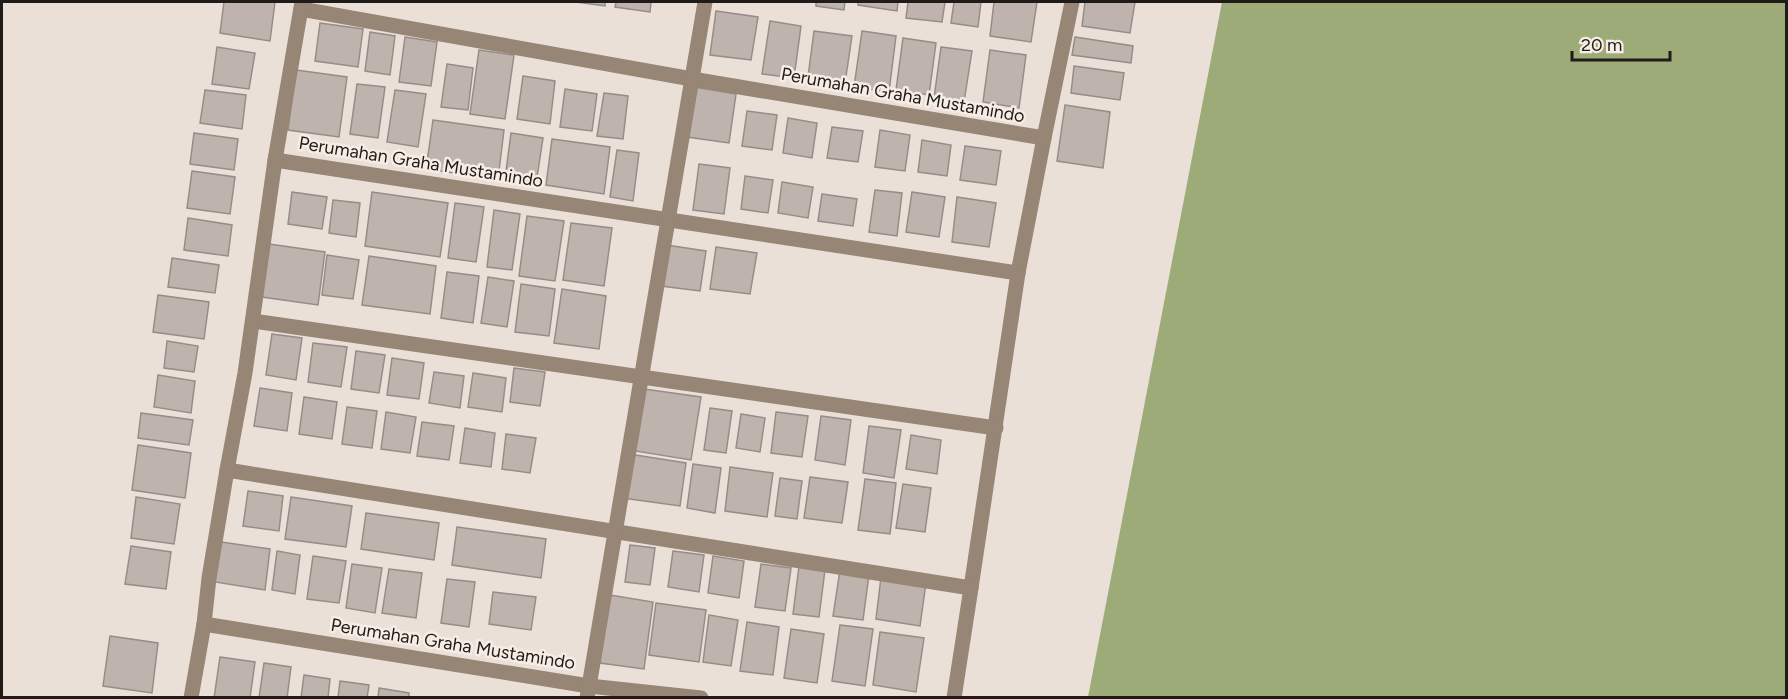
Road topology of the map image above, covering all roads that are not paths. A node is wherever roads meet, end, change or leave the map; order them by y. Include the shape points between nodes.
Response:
1 (705, 2) edge
2 (1072, 2) edge
3 (302, 5) edge
4 (692, 79) junction
5 (1044, 138) junction
6 (275, 160) junction
7 (668, 219) junction
8 (1018, 273) junction
9 (253, 321) junction
10 (641, 376) junction
11 (996, 428) junction
12 (226, 470) junction
13 (615, 532) junction
14 (971, 588) junction
15 (204, 624) junction
16 (588, 692) edge
17 (190, 698) edge
18 (701, 698) edge
19 (954, 698) edge

1 - 4 street, Perumahan Graha Mustamindo
2 - 5 street
3 - 4 street, Perumahan Graha Mustamindo
3 - 6 street, Perumahan Graha Mustamindo
4 - 5 street, Perumahan Graha Mustamindo
4 - 7 street, Perumahan Graha Mustamindo
5 - 8 street, Perumahan Graha Mustamindo
6 - 7 street, Perumahan Graha Mustamindo
6 - 9 street, Perumahan Graha Mustamindo
7 - 8 street, Perumahan Graha Mustamindo
7 - 10 street, Perumahan Graha Mustamindo
8 - 11 street, Perumahan Graha Mustamindo
9 - 10 street
9 - 12 street, Perumahan Graha Mustamindo
10 - 11 street
10 - 13 street, Perumahan Graha Mustamindo
11 - 14 street, Perumahan Graha Mustamindo
12 - 13 street
12 - 15 street, Perumahan Graha Mustamindo
13 - 14 street
13 - 16 street, Perumahan Graha Mustamindo
14 - 19 street, Perumahan Graha Mustamindo
15 - 16 street, Perumahan Graha Mustamindo
15 - 17 street, Perumahan Graha Mustamindo
16 - 18 street, Perumahan Graha Mustamindo

